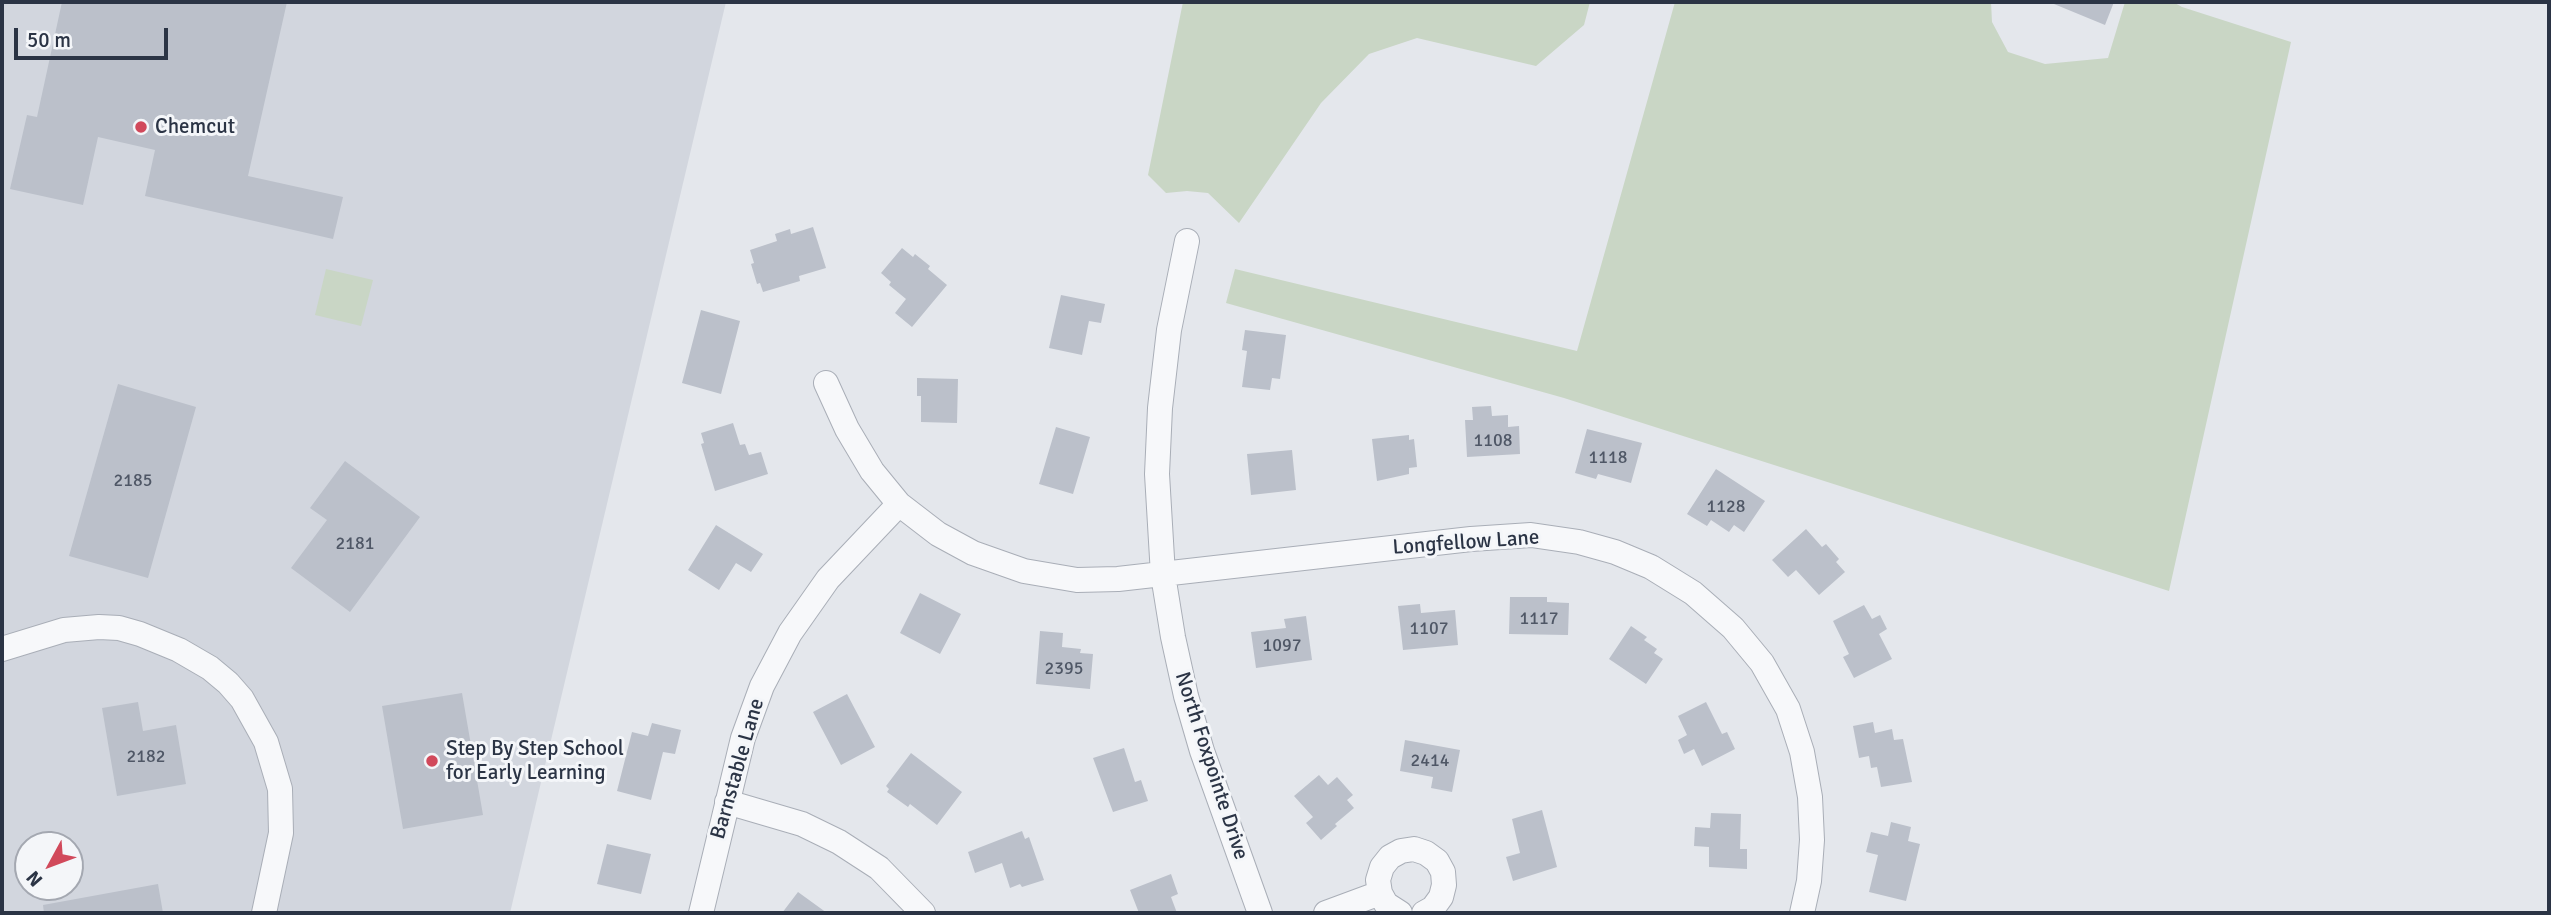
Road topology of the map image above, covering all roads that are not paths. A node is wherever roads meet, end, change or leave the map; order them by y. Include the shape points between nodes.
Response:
1 (1187, 241) dead end
2 (826, 383) dead end
3 (899, 503) junction
4 (1163, 575) junction
5 (2, 649) edge
6 (727, 802) junction
7 (1380, 893) junction
8 (264, 913) edge
9 (701, 913) edge
10 (923, 913) edge
11 (1259, 913) edge
12 (1326, 913) edge
13 (1400, 913) edge
14 (1424, 913) edge
15 (1801, 913) edge

1 - 4 street, North Foxpointe Drive via 1169,330 1160,408 1157,474
2 - 3 street, Longfellow Lane via 872,471
3 - 4 street, Longfellow Lane via 938,534 1024,571 1077,580
3 - 6 street, Barnstable Lane via 828,579 790,633 762,686
4 - 11 street, North Foxpointe Drive via 1186,696
4 - 15 street, Longfellow Lane via 1531,535 1579,542 1651,567 1693,593 1733,628 1762,663 1788,709 1810,797 1809,881
5 - 8 street via 64,630 119,628 179,650 228,683 266,742 280,789 281,833
6 - 9 street, Barnstable Lane
6 - 10 street via 802,824 839,842 879,868
7 - 12 street
7 - 13 street via 1386,904
7 - 14 street via 1378,880 1390,857 1414,849 1426,853 1437,861 1444,885 1441,897

